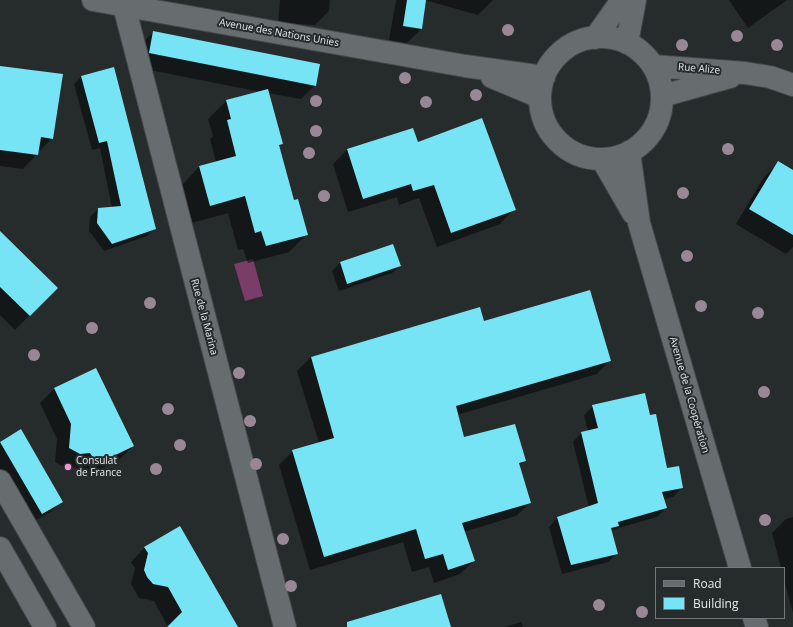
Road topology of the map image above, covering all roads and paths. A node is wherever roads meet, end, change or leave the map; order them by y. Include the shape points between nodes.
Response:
1 (93, 0) edge
2 (622, 0) edge
3 (635, 0) edge
4 (124, 6) junction
5 (595, 38) junction
6 (627, 43) junction
7 (653, 66) junction
8 (745, 73) junction
9 (793, 85) edge
10 (542, 87) junction
11 (662, 96) junction
12 (629, 152) junction
13 (602, 159) junction
14 (639, 223) junction
15 (0, 481) edge
16 (6, 506) edge
17 (0, 548) edge
18 (740, 567) edge
19 (45, 627) edge
20 (84, 627) edge
21 (285, 627) edge

1 - 4 street, Avenue des Nations Unies
2 - 5 street
3 - 6 street
4 - 10 street, Avenue des Nations Unies via 465,66
4 - 21 street, Rue de la Marina
5 - 6 street via 612,38
5 - 10 street via 578,42 564,50 552,62
6 - 7 street
7 - 8 street, Rue Alize
7 - 11 street
8 - 9 street, Rue Alize via 770,77
8 - 11 street, Rue Alize
10 - 13 street via 542,113 548,128 558,141 571,151
11 - 12 street via 660,113 654,129 643,142
12 - 13 street
12 - 14 street, Avenue de la Coopération
13 - 14 street, Avenue de la Coopération
14 - 18 street, Avenue de la Coopération
15 - 16 street
16 - 20 street
17 - 19 street

